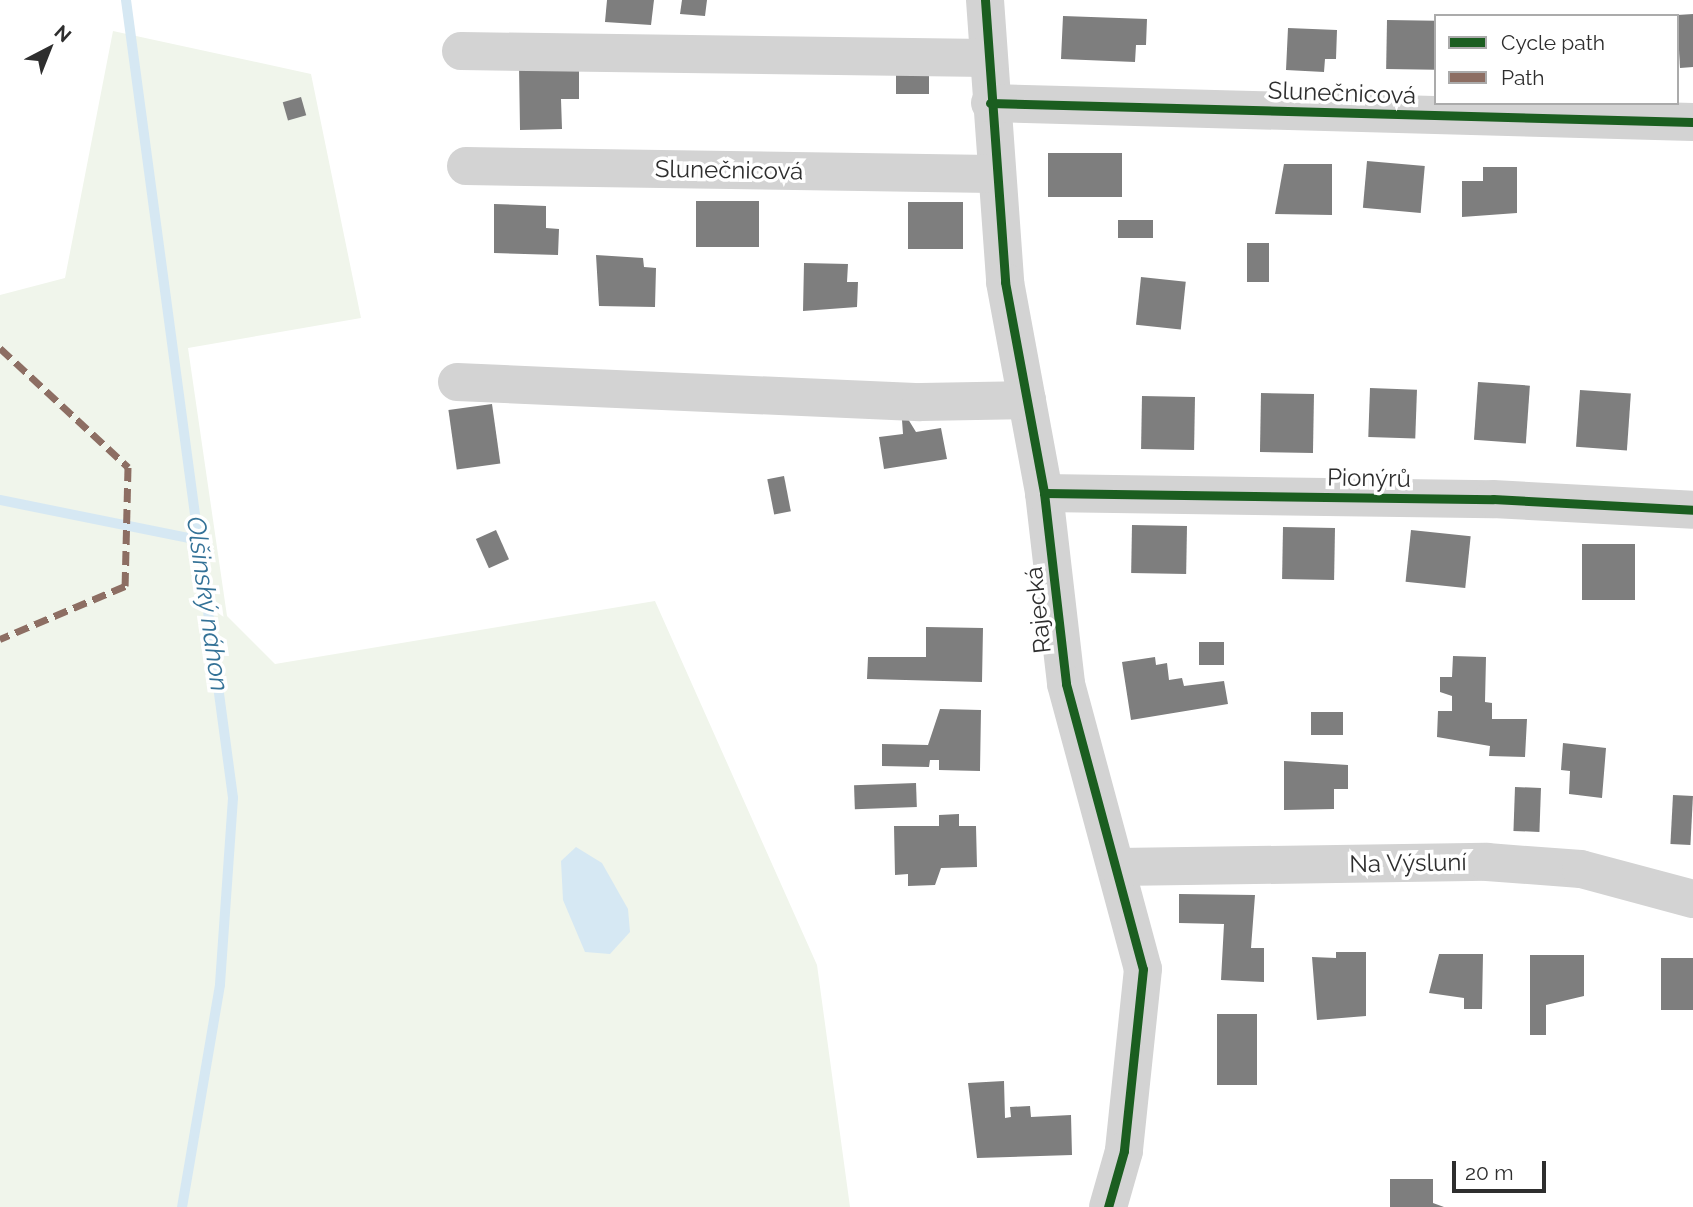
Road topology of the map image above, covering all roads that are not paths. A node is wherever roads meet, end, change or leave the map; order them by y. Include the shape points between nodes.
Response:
1 (985, 0) edge
2 (461, 51) dead end
3 (988, 58) junction
4 (990, 103) junction
5 (1693, 122) edge
6 (466, 166) dead end
7 (992, 174) junction
8 (457, 382) dead end
9 (1027, 400) junction
10 (1044, 493) junction
11 (1693, 510) edge
12 (1118, 867) junction
13 (1693, 899) edge
14 (1108, 1207) edge

1 - 3 street, Rajecká
2 - 3 street
3 - 4 street, Rajecká
4 - 5 street, Slunečnicová
4 - 7 street, Rajecká
6 - 7 street, Slunečnicová
7 - 9 street, Rajecká
8 - 9 street via 921,402
9 - 10 street, Rajecká
10 - 11 street, Pionýrů via 1493,499
10 - 12 street, Rajecká via 1066,684
12 - 13 street, Na Výsluní via 1487,862 1581,869
12 - 14 street, Rajecká via 1143,969 1124,1152

